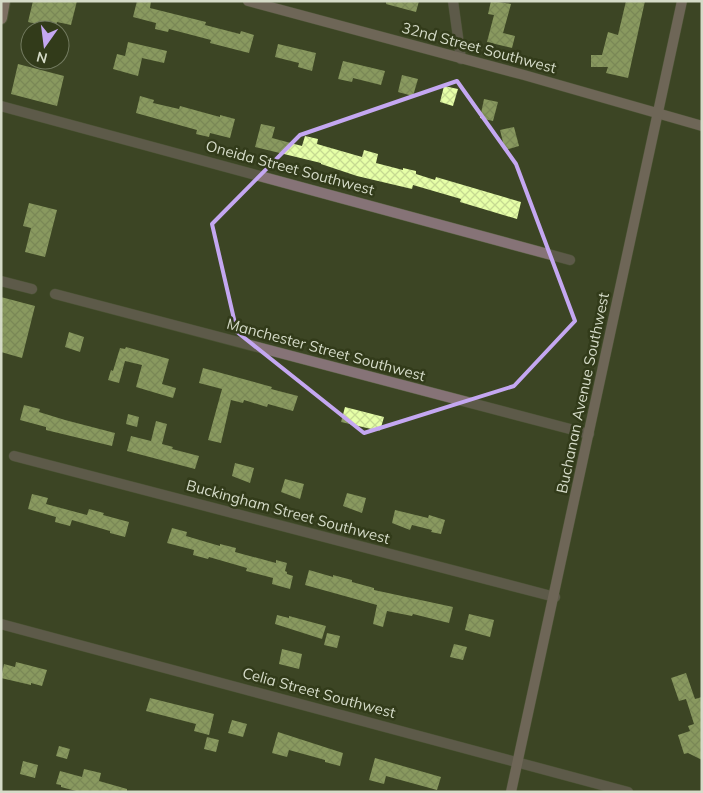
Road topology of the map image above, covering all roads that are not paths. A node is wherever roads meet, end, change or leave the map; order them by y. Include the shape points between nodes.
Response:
1 (4, 1) edge
2 (248, 1) edge
3 (453, 1) edge
4 (682, 1) edge
5 (1, 18) edge
6 (461, 58) junction
7 (1, 106) edge
8 (659, 114) junction
9 (702, 126) edge
10 (570, 260) dead end
11 (1, 281) edge
12 (32, 289) dead end
13 (55, 294) dead end
14 (589, 434) junction
15 (14, 456) dead end
16 (554, 597) junction
17 (1, 624) edge
18 (518, 761) junction
19 (511, 792) edge
20 (628, 792) edge

1 - 5 main road
2 - 6 street, 32nd Street Southwest
3 - 6 street
4 - 8 street, Buchanan Avenue Southwest
6 - 8 street, 32nd Street Southwest
7 - 10 street, Oneida Street Southwest
8 - 9 street, 32nd Street Southwest
8 - 14 street, Buchanan Avenue Southwest
11 - 12 street
13 - 14 street, Manchester Street Southwest
14 - 16 street, Buchanan Avenue Southwest
15 - 16 street, Buckingham Street Southwest
16 - 18 street, Buchanan Avenue Southwest
17 - 18 street, Celia Street Southwest
18 - 19 street, Buchanan Avenue Southwest
18 - 20 street, Celia Street Southwest

